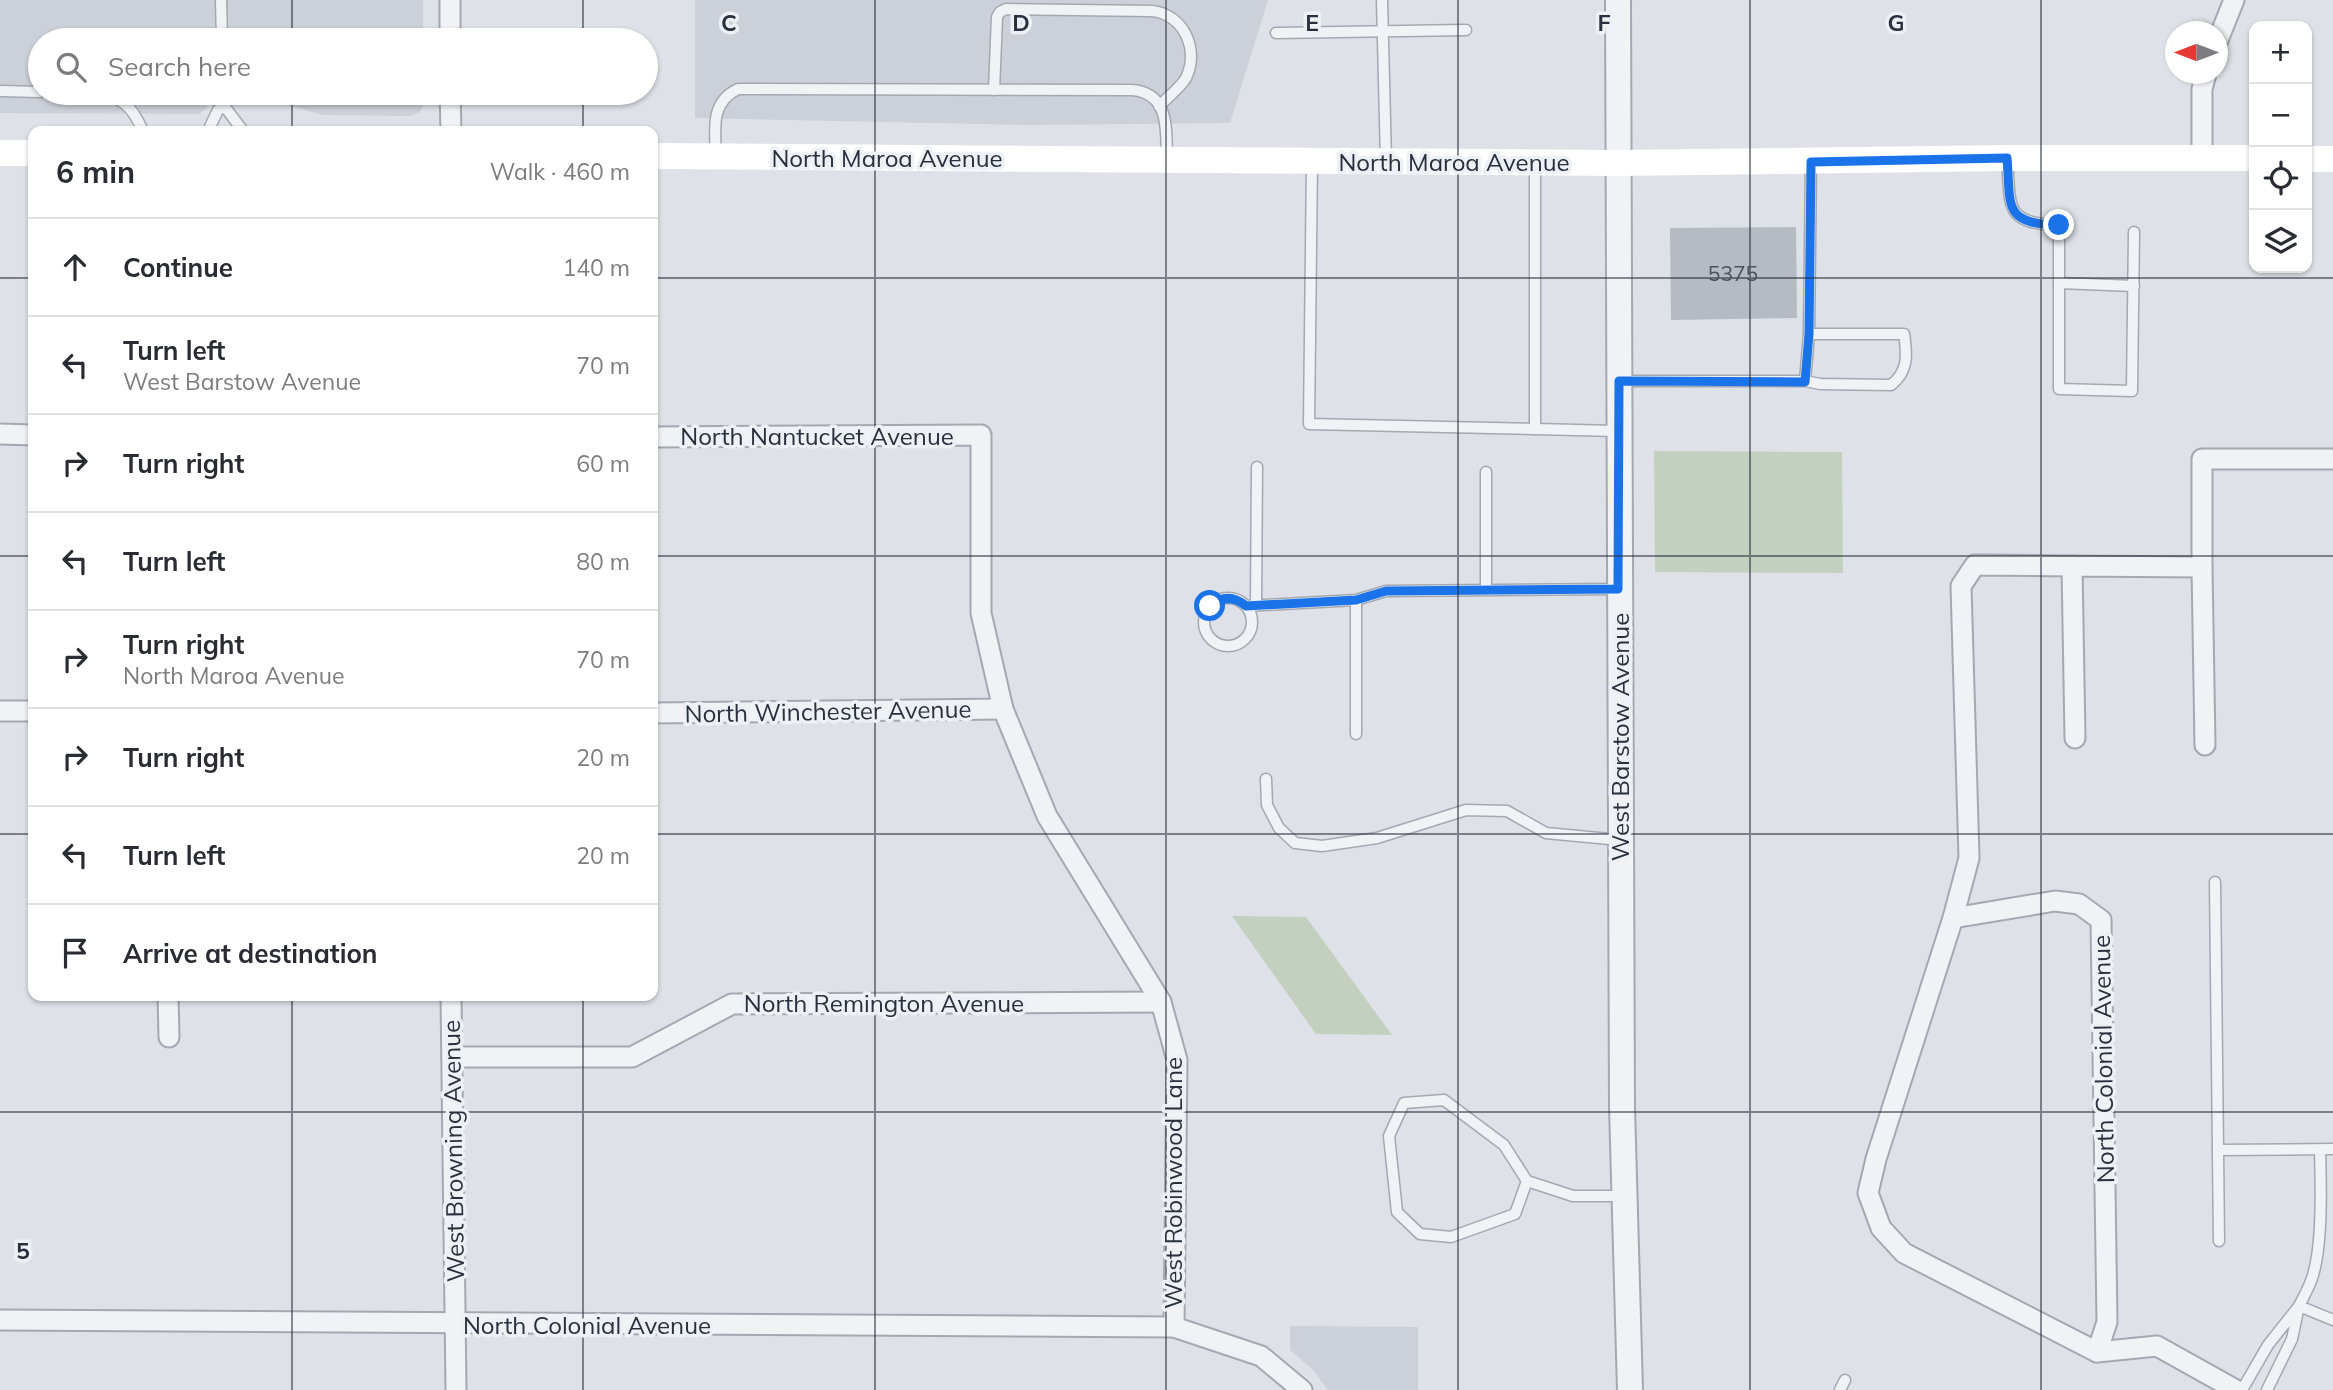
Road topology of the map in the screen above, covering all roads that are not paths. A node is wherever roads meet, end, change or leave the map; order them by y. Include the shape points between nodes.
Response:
1 (221, 0) edge
2 (450, 0) edge
3 (1382, 0) edge
4 (1618, 0) edge
5 (2234, 0) edge
6 (2225, 21) edge
7 (222, 28) edge
8 (450, 28) edge
9 (1466, 30) dead end
10 (1383, 31) junction
11 (1276, 33) dead end
12 (2203, 84) edge
13 (994, 90) junction
14 (0, 91) edge
15 (28, 92) edge
16 (128, 105) edge
17 (450, 105) edge
18 (1159, 106) junction
19 (224, 107) joint
20 (141, 126) edge
21 (210, 126) edge
22 (240, 126) edge
23 (451, 126) edge
24 (0, 153) edge
25 (28, 153) edge
26 (658, 156) edge
27 (716, 157) junction
28 (2007, 158) junction
29 (2202, 158) junction
30 (2249, 158) edge
31 (1167, 159) junction
32 (2312, 159) edge
33 (2333, 159) edge
34 (1312, 160) junction
35 (1387, 161) junction
36 (1535, 162) junction
37 (1811, 162) junction
38 (1617, 163) junction
39 (2134, 232) dead end
40 (2059, 284) junction
41 (2134, 285) junction
42 (1809, 334) junction
43 (1619, 381) junction
44 (1805, 382) junction
45 (1535, 429) junction
46 (1618, 431) junction
47 (0, 435) edge
48 (28, 435) edge
49 (981, 435) joint
50 (658, 437) edge
51 (2333, 458) edge
52 (1257, 467) dead end
53 (1486, 472) dead end
54 (2072, 566) junction
55 (2202, 567) junction
56 (1486, 589) junction
57 (1618, 589) junction
58 (1356, 600) junction
59 (1251, 605) junction
60 (1003, 709) junction
61 (0, 711) edge
62 (28, 711) edge
63 (658, 713) edge
64 (1356, 734) dead end
65 (2075, 738) dead end
66 (2205, 745) dead end
67 (1266, 779) dead end
68 (1620, 840) junction
69 (2215, 882) dead end
70 (1953, 918) junction
71 (168, 1001) edge
72 (451, 1001) edge
73 (1161, 1002) junction
74 (169, 1037) dead end
75 (452, 1057) junction
76 (2333, 1149) edge
77 (2218, 1150) junction
78 (2320, 1150) junction
79 (1527, 1181) junction
80 (1625, 1196) junction
81 (2219, 1241) dead end
82 (2299, 1306) junction
83 (0, 1320) edge
84 (2333, 1320) edge
85 (455, 1324) junction
86 (1174, 1328) junction
87 (2097, 1352) junction
88 (456, 1390) edge
89 (1302, 1390) edge
90 (1630, 1390) edge
91 (2236, 1390) edge
92 (2242, 1390) edge
93 (2267, 1390) edge

1 - 7 lane
2 - 8 street
3 - 10 lane
4 - 38 street, West Barstow Avenue
5 - 6 street
9 - 10 lane
10 - 11 lane
10 - 35 lane
12 - 29 street
13 - 18 lane via 1141,91
13 - 18 lane via 1000,12 1152,10 1177,20 1191,50 1185,79
13 - 27 lane via 738,89 716,112
14 - 15 lane
16 - 20 lane
17 - 23 street
18 - 31 lane via 1166,121
19 - 21 lane
19 - 22 lane
24 - 25 main road
26 - 27 main road, North Maroa Avenue
27 - 31 main road, North Maroa Avenue
28 - 29 main road, North Maroa Avenue
28 - 37 main road, North Maroa Avenue
28 - 40 lane via 2011,209 2022,220 2059,225
29 - 30 main road, North Maroa Avenue
31 - 34 main road, North Maroa Avenue
32 - 33 main road
34 - 35 main road, North Maroa Avenue
34 - 45 lane via 1309,424
35 - 36 main road, North Maroa Avenue
36 - 38 main road, North Maroa Avenue
36 - 45 lane
37 - 38 main road, North Maroa Avenue
37 - 42 lane
38 - 43 street, West Barstow Avenue
39 - 41 lane
40 - 41 lane
40 - 41 lane via 2059,389 2132,391
42 - 44 lane
42 - 44 lane via 1904,334 1908,359 1900,378 1891,385
43 - 44 lane
43 - 46 street, West Barstow Avenue
45 - 46 lane
46 - 57 street, West Barstow Avenue
47 - 48 street
49 - 50 street, North Nantucket Avenue
49 - 60 street, West Robinwood Lane via 981,613
51 - 55 street via 2202,459
52 - 59 lane
53 - 56 lane
54 - 55 street
54 - 65 street
54 - 70 street via 1975,565 1961,586 1969,858
55 - 66 street
56 - 57 lane
56 - 58 lane via 1386,591
57 - 68 street, West Barstow Avenue
58 - 59 lane
58 - 64 lane
59 - 59 lane via 1252,629 1243,642 1228,647 1213,642 1203,621 1210,606 1224,598
60 - 63 street, North Winchester Avenue
60 - 73 street, West Robinwood Lane via 1047,816
61 - 62 street
67 - 68 lane via 1267,806 1279,828 1295,843 1322,846 1377,838 1466,810 1507,811 1546,833
68 - 80 street, West Barstow Avenue
69 - 77 lane
70 - 87 street via 1868,1193 1881,1228 1904,1253
70 - 87 street, North Colonial Avenue via 2054,901 2079,904 2101,920 2107,1321
71 - 74 street
72 - 75 street, West Browning Avenue
73 - 75 street, North Remington Avenue via 732,1004 632,1057
73 - 86 street, West Robinwood Lane via 1177,1060
75 - 85 street, West Browning Avenue
76 - 78 lane
77 - 78 lane
77 - 81 lane
78 - 82 lane via 2317,1255
79 - 79 lane via 1504,1145 1444,1100 1404,1103 1389,1136 1396,1199 1398,1212 1420,1234 1451,1237 1515,1214
79 - 80 lane via 1573,1196
80 - 90 street, West Barstow Avenue
82 - 84 lane
82 - 92 lane via 2268,1345
82 - 93 lane via 2292,1339
83 - 85 street, North Colonial Avenue
85 - 86 street, North Colonial Avenue
85 - 88 street, West Browning Avenue
86 - 89 street, West Robinwood Lane via 1261,1356
87 - 91 street via 2157,1346

